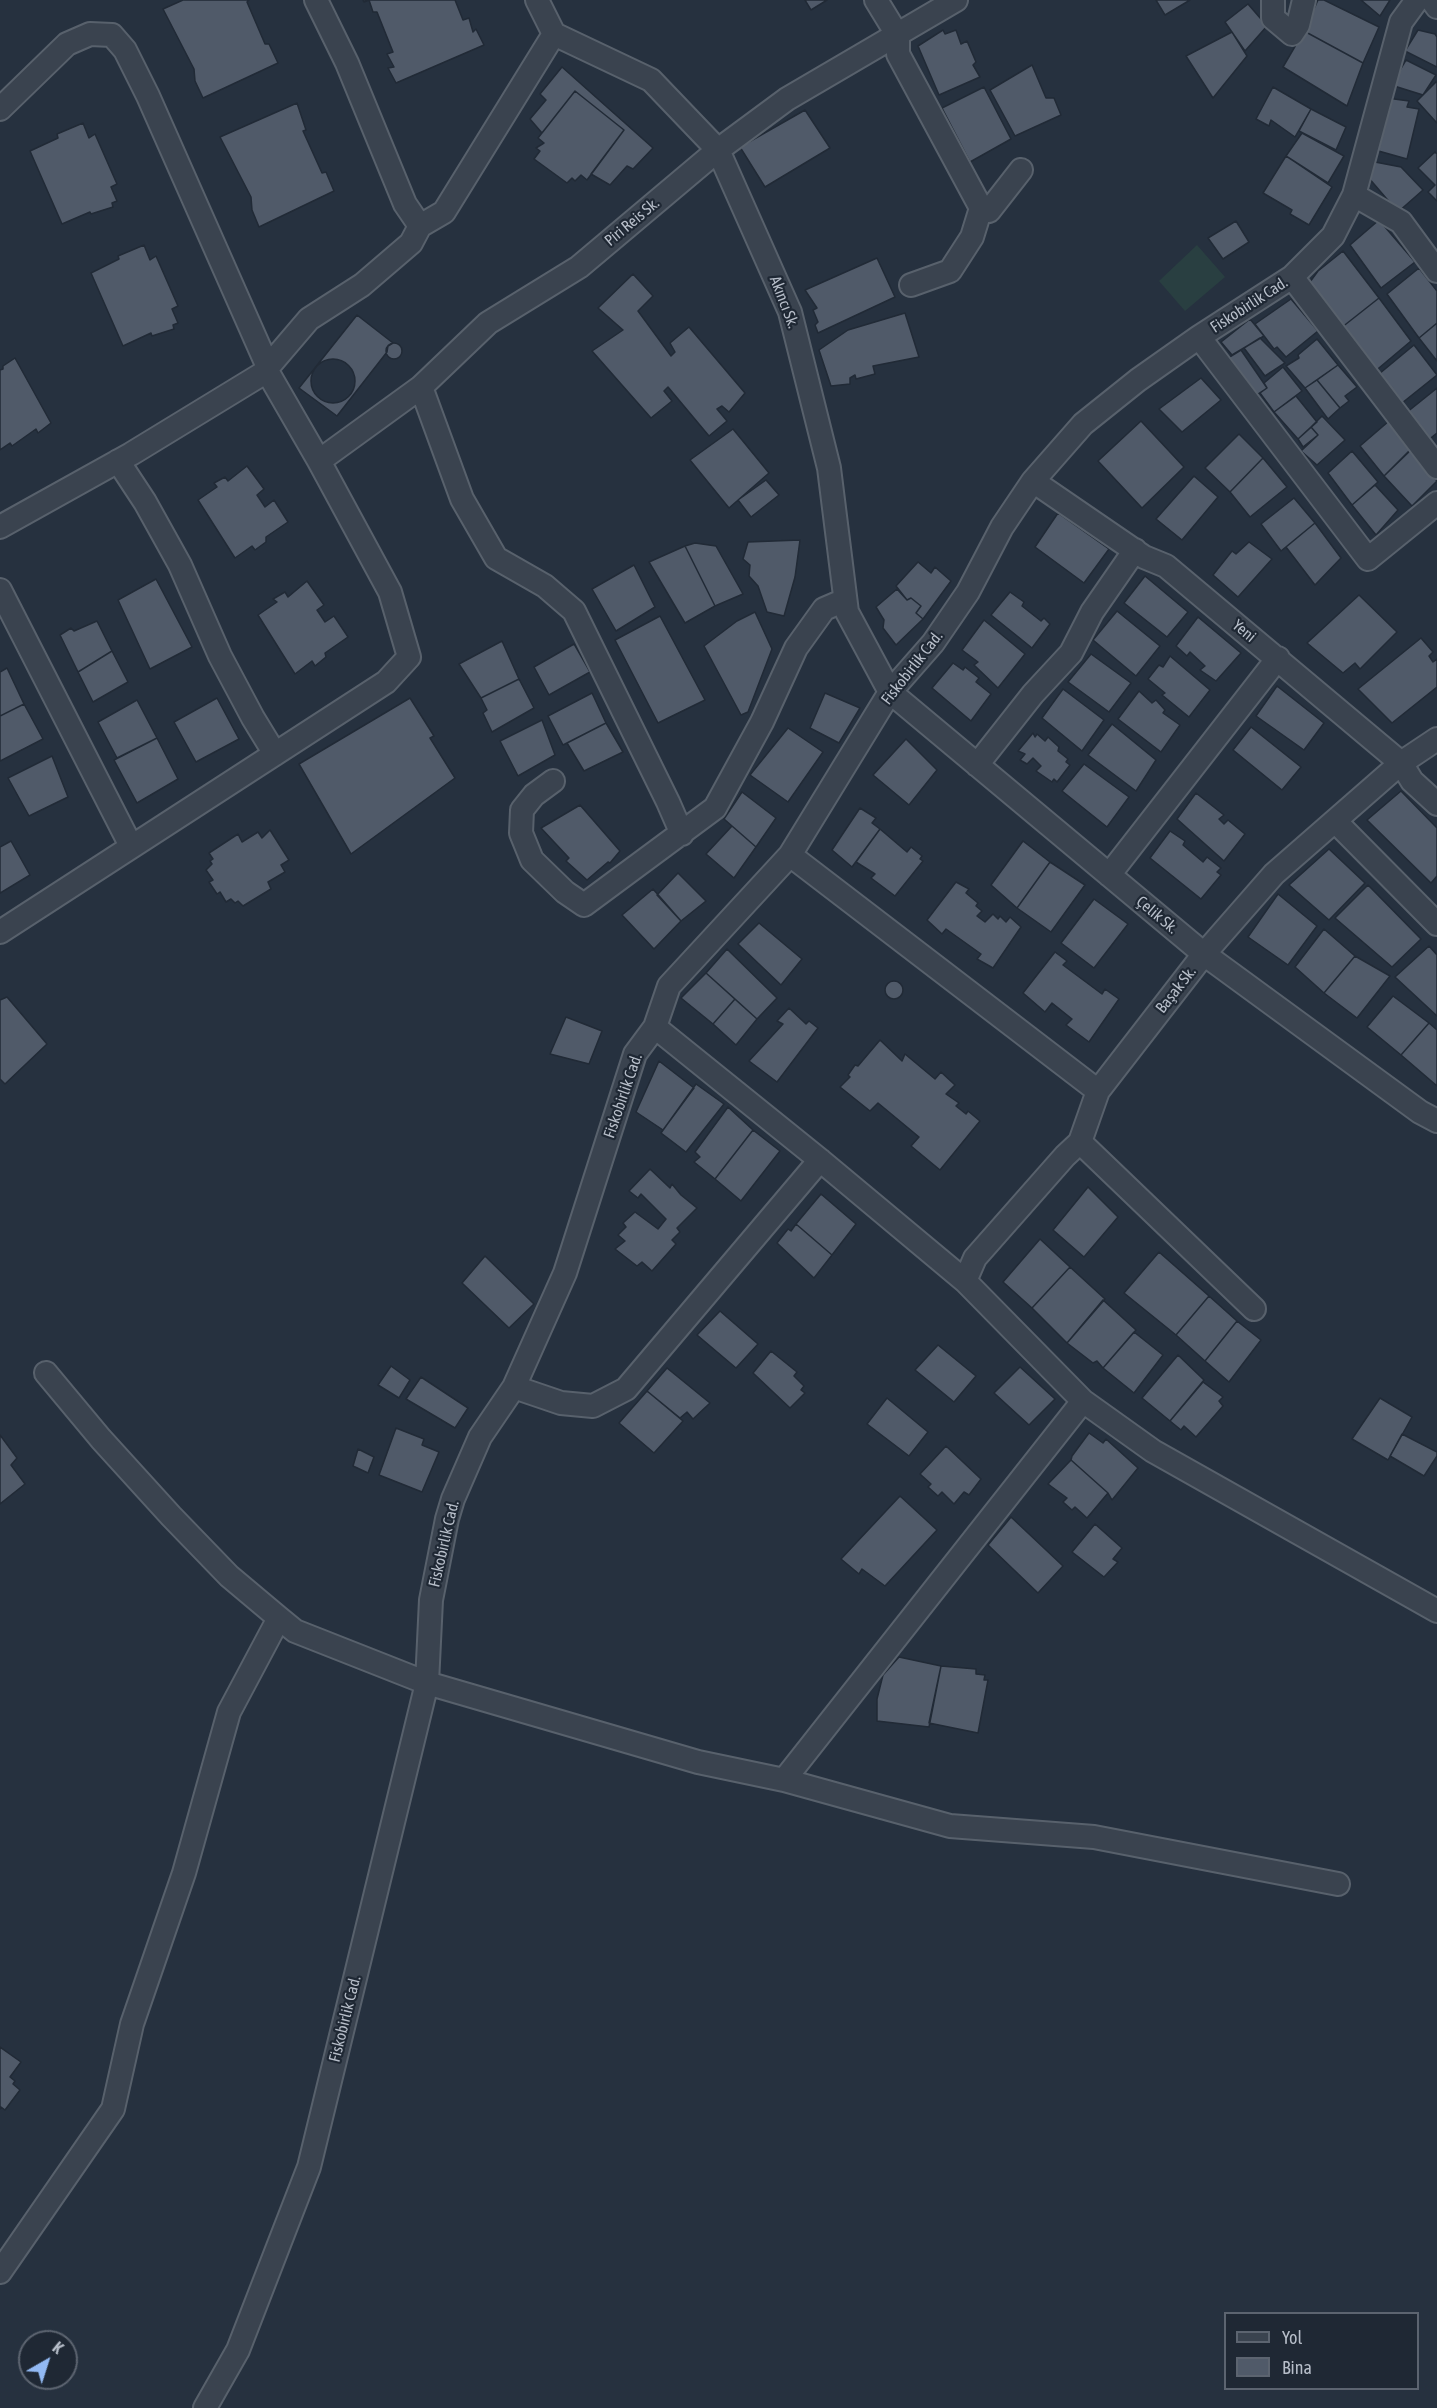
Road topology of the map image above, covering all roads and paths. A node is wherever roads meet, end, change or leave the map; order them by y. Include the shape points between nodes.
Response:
1 (316, 0) edge
2 (537, 0) edge
3 (876, 0) edge
4 (956, 0) edge
5 (1273, 0) edge
6 (1304, 0) edge
7 (1417, 0) edge
8 (1432, 0) edge
9 (1437, 7) edge
10 (554, 34) junction
11 (898, 36) junction
12 (0, 110) edge
13 (718, 150) junction
14 (1021, 170) dead end
15 (1354, 195) junction
16 (981, 208) junction
17 (420, 226) junction
18 (1437, 271) edge
19 (1292, 277) junction
20 (911, 285) dead end
21 (1199, 337) junction
22 (267, 369) junction
23 (421, 387) junction
24 (118, 461) junction
25 (319, 461) junction
26 (1437, 467) edge
27 (1033, 481) junction
28 (1437, 503) edge
29 (0, 527) edge
30 (1135, 550) junction
31 (0, 590) edge
32 (845, 600) junction
33 (1278, 658) junction
34 (890, 692) junction
35 (1437, 739) edge
36 (275, 754) junction
37 (1401, 763) junction
38 (977, 765) junction
39 (553, 781) dead end
40 (1437, 804) edge
41 (1335, 820) junction
42 (682, 834) junction
43 (131, 846) junction
44 (790, 855) junction
45 (1109, 875) junction
46 (1437, 924) edge
47 (0, 932) edge
48 (1204, 954) junction
49 (655, 1027) junction
50 (1098, 1091) junction
51 (1437, 1121) edge
52 (1080, 1142) junction
53 (820, 1160) junction
54 (965, 1281) junction
55 (1254, 1309) dead end
56 (46, 1373) dead end
57 (514, 1387) junction
58 (1083, 1401) junction
59 (1437, 1611) edge
60 (279, 1618) junction
61 (428, 1683) junction
62 (784, 1780) junction
63 (1338, 1884) dead end
64 (0, 2272) edge
65 (205, 2408) edge

1 - 17 street via 347,63 405,204
2 - 10 street
3 - 11 street
4 - 11 street, Piri Reis Sk.
5 - 6 street via 1273,18 1292,34
7 - 15 street, Fiskobirlik Cad. via 1401,22
8 - 9 street
10 - 13 street, Akıncı Sk. via 651,80
10 - 17 street via 444,212
11 - 13 street, Piri Reis Sk. via 787,99
11 - 16 street via 898,54
12 - 22 street via 68,44 90,34 112,35 125,50 148,96
13 - 23 street, Piri Reis Sk. via 579,267 488,323
13 - 32 street, Akıncı Sk. via 790,312 829,468
14 - 16 street via 989,211
15 - 18 street via 1401,222
15 - 19 street, Fiskobirlik Cad. via 1333,236
16 - 20 street via 972,237 950,271
17 - 22 street via 411,243 362,285 309,319
19 - 21 street, Fiskobirlik Cad.
19 - 26 street
21 - 27 street, Fiskobirlik Cad. via 1083,424
21 - 28 street via 1368,559
22 - 24 street
22 - 25 street
23 - 25 street, Piri Reis Sk.
23 - 42 street via 462,499 496,558 545,585 574,610
24 - 29 street
24 - 36 street via 180,565 220,656
25 - 36 street via 390,592 409,657 386,682
27 - 30 street, Yeni
27 - 34 street, Fiskobirlik Cad. via 1002,527 968,592
30 - 33 street, Yeni via 1166,566
30 - 38 street via 1092,612 1071,653
31 - 43 street
32 - 34 street, Akıncı Sk. via 847,612
32 - 42 street via 824,609 802,640 715,808
33 - 37 street, Yeni
33 - 45 street
34 - 38 street, Çelik Sk.
34 - 44 street, Fiskobirlik Cad.
35 - 37 street, Başak Sk.
36 - 43 street
37 - 40 street, Yeni via 1412,782
37 - 41 street, Başak Sk.
38 - 45 street, Çelik Sk.
39 - 42 street via 522,810 521,833 532,860 584,905
41 - 46 street
41 - 48 street, Başak Sk. via 1274,874
43 - 47 street
44 - 49 street, Fiskobirlik Cad. via 669,986
44 - 50 street
45 - 48 street, Çelik Sk.
48 - 50 street, Başak Sk.
48 - 51 street, Çelik Sk.
49 - 53 street
49 - 57 street, Fiskobirlik Cad. via 635,1054 565,1273
50 - 52 street, Başak Sk.
52 - 54 street, Başak Sk. via 975,1258
52 - 55 street
53 - 54 street
53 - 57 street via 626,1389 593,1406 561,1403
54 - 58 street
56 - 60 street via 171,1516 229,1576
57 - 61 street, Fiskobirlik Cad. via 480,1437 447,1519 431,1600
58 - 59 street via 1153,1451
58 - 62 street
60 - 61 street via 295,1631
60 - 64 street via 229,1712 184,1872 132,2024 113,2109
61 - 62 street via 698,1762
61 - 65 street, Fiskobirlik Cad. via 309,2167 238,2350
62 - 63 street via 950,1826 1094,1837

